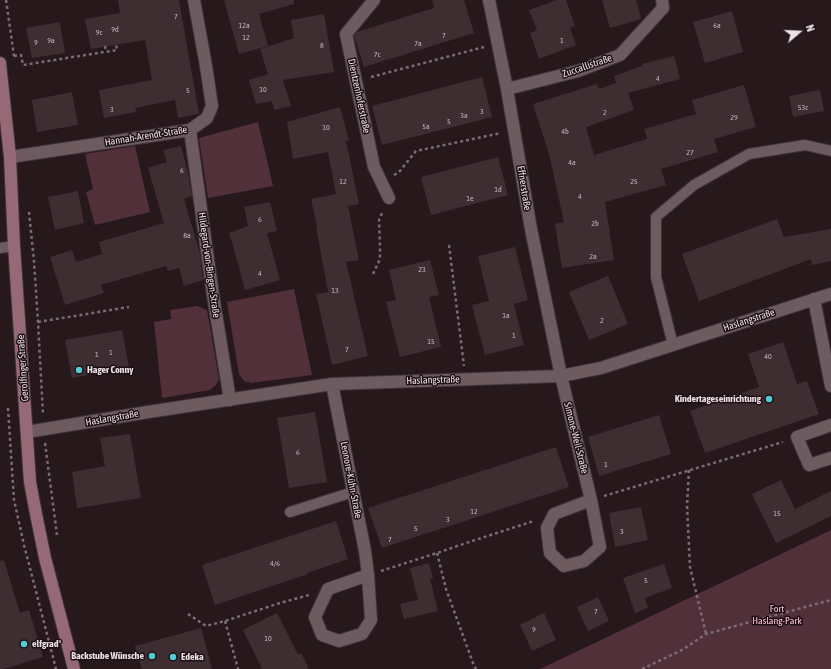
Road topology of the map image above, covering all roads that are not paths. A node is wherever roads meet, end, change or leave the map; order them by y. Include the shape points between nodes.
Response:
1 (194, 0) edge
2 (374, 0) edge
3 (489, 0) edge
4 (662, 0) edge
5 (0, 63) edge
6 (507, 89) junction
7 (190, 130) junction
8 (831, 151) edge
9 (10, 157) junction
10 (389, 198) road end
11 (14, 246) junction
12 (0, 248) edge
13 (831, 294) edge
14 (814, 299) junction
15 (673, 345) junction
16 (561, 376) junction
17 (332, 384) junction
18 (831, 386) edge
19 (230, 400) junction
20 (831, 425) edge
21 (27, 432) junction
22 (831, 458) edge
23 (353, 492) junction
24 (591, 500) junction
25 (290, 512) dead end
26 (368, 575) junction
27 (74, 669) edge

1 - 7 street, Hannah-Arendt-Straße via 212,106 207,118
2 - 10 street, Dientzenhoferstraße via 346,34 374,167
3 - 6 street, Effnerstraße
4 - 6 street, Zuccallistraße via 663,8 620,55 578,70
5 - 9 street, Gerolfinger Straße
6 - 16 street, Effnerstraße via 531,229
7 - 9 street, Hannah-Arendt-Straße
7 - 19 street, Hildegard-von-Bingen-Straße
8 - 15 lane via 805,145 749,154 694,185 656,217 656,277
9 - 11 street, Gerolfinger Straße
11 - 12 lane
11 - 21 street, Gerolfinger Straße
13 - 14 street, Haslangstraße
14 - 15 street, Haslangstraße
14 - 18 street
15 - 16 street, Haslangstraße via 600,368
16 - 17 street, Haslangstraße
16 - 24 street, Simone-Weil-Straße
17 - 19 street, Haslangstraße
17 - 23 street, Leonore-Kühn-Straße
19 - 21 street, Haslangstraße
20 - 22 street via 797,438 809,465
21 - 27 street, Gerolfinger Straße via 30,482 36,514
23 - 25 lane
23 - 26 street, Leonore-Kühn-Straße
24 - 24 street, Simone-Weil-Straße via 600,547 584,561 564,566 550,553 547,528 554,514
26 - 26 street, Leonore-Kühn-Straße via 328,589 315,617 322,635 339,641 362,634 371,620

